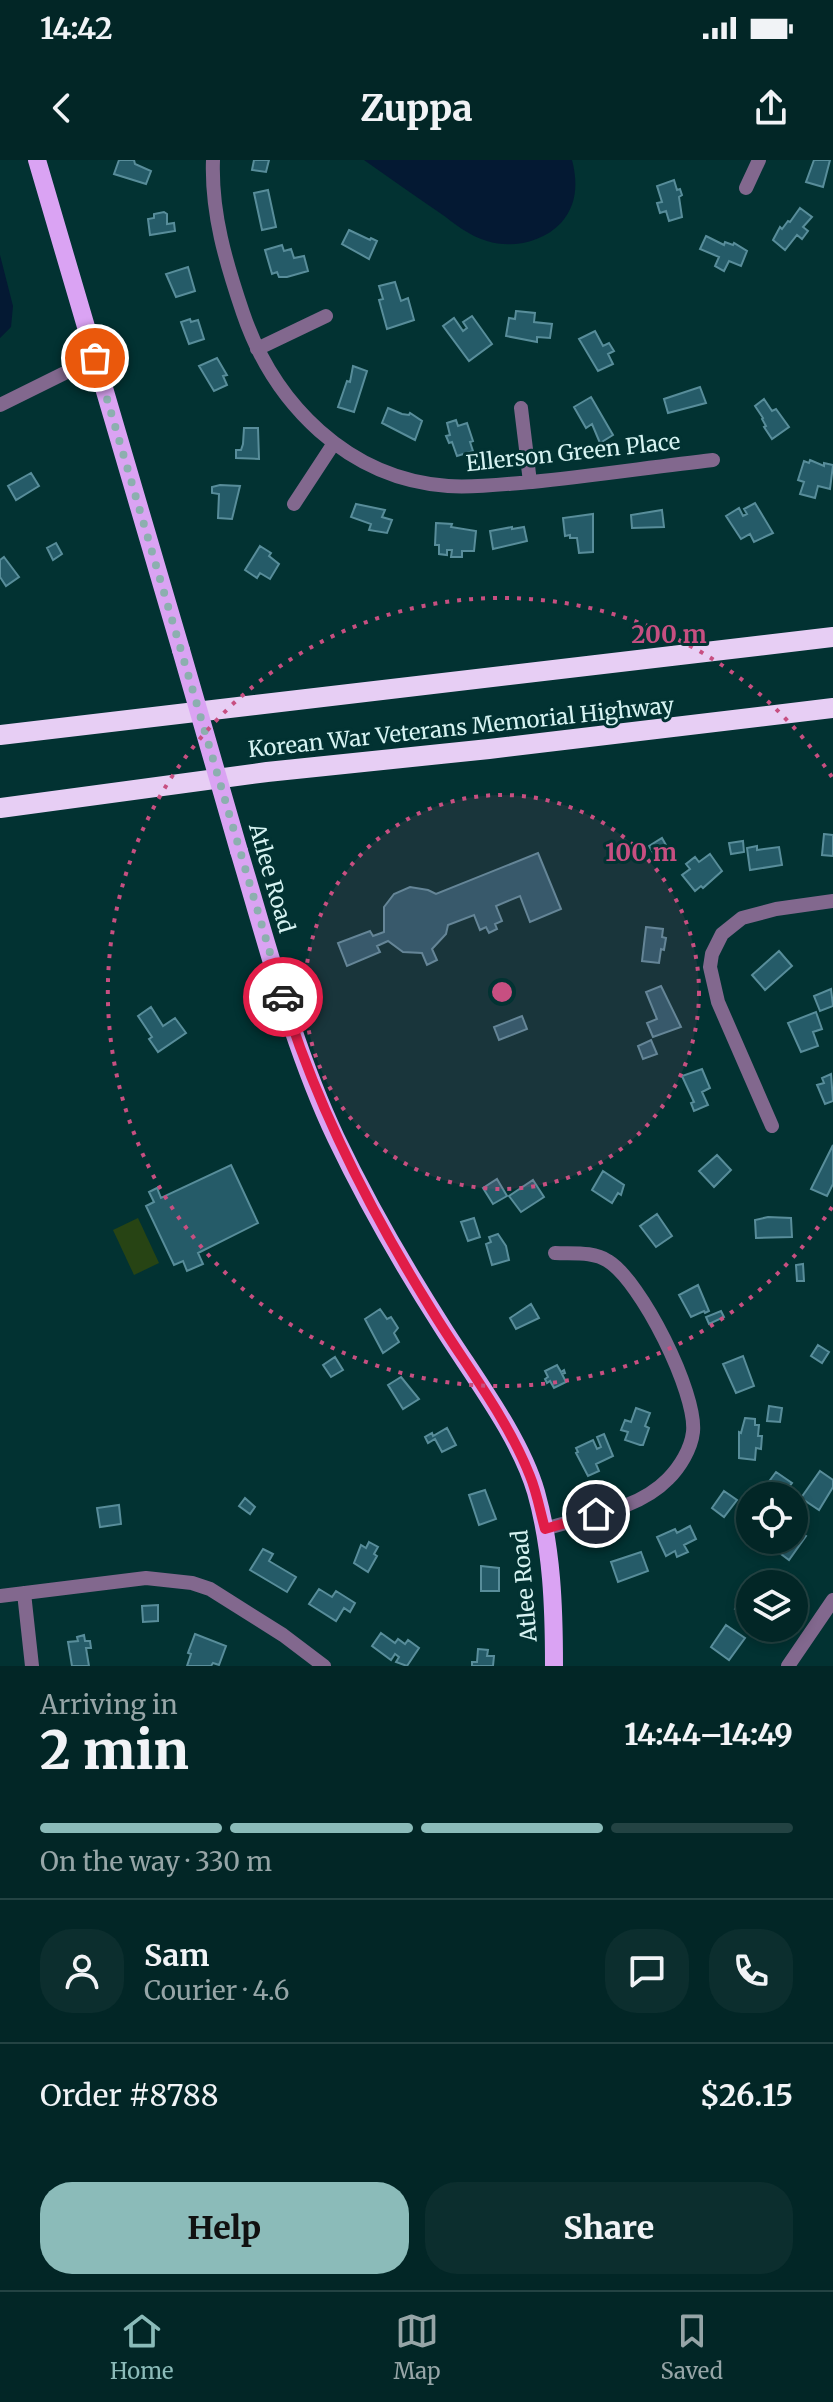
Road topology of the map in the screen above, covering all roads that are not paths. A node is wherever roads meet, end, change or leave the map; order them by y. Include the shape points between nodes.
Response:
1 (37, 160) edge
2 (213, 160) edge
3 (759, 160) edge
4 (746, 188) dead end
5 (326, 316) dead end
6 (257, 349) junction
7 (95, 358) junction
8 (0, 405) edge
9 (521, 408) dead end
10 (334, 443) junction
11 (713, 460) dead end
12 (530, 482) junction
13 (294, 504) dead end
14 (833, 637) edge
15 (833, 708) edge
16 (0, 735) edge
17 (0, 808) edge
18 (833, 901) edge
19 (772, 1126) dead end
20 (555, 1253) dead end
21 (545, 1529) junction
22 (24, 1593) junction
23 (0, 1596) edge
24 (833, 1600) edge
25 (32, 1666) edge
26 (324, 1666) edge
27 (554, 1666) edge
28 (788, 1666) edge

1 - 7 main road, Atlee Road
2 - 6 street, Ellerson Green Place via 220,236
3 - 4 street
5 - 6 street
6 - 10 street, Ellerson Green Place via 299,413
7 - 8 street
7 - 21 main road, Atlee Road, bridge via 297,1042 336,1138 398,1254 519,1451
9 - 12 street
10 - 12 street, Ellerson Green Place via 371,466 421,482 473,487
10 - 13 street
11 - 12 street, Ellerson Green Place
14 - 16 highway, Korean War Veterans Memorial Highway
15 - 17 highway, Korean War Veterans Memorial Highway
18 - 19 street via 742,918 722,934 712,954 718,1002
20 - 21 street via 601,1257 619,1269 681,1373 693,1435 680,1465 654,1491 612,1510
21 - 27 main road, Atlee Road
22 - 23 street
22 - 25 street
22 - 26 street via 146,1578 192,1583 210,1589
24 - 28 street

